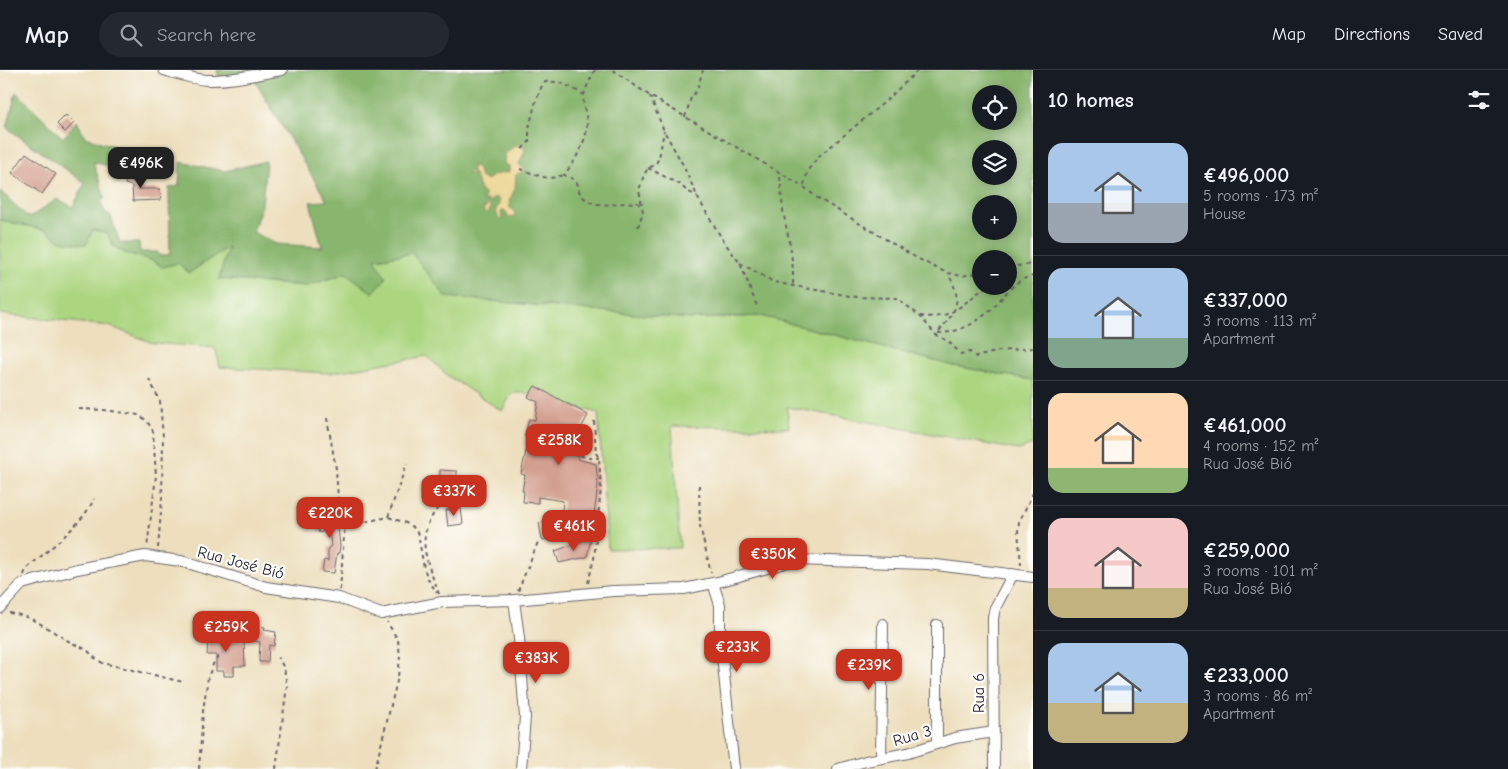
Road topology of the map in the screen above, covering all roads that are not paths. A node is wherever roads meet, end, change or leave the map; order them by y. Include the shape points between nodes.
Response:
1 (164, 70) edge
2 (282, 70) edge
3 (1017, 575) junction
4 (1033, 577) edge
5 (713, 583) junction
6 (514, 600) junction
7 (2, 610) edge
8 (883, 624) dead end
9 (937, 625) dead end
10 (994, 732) junction
11 (937, 743) junction
12 (881, 758) junction
13 (521, 769) edge
14 (734, 769) edge
15 (838, 769) edge
16 (994, 769) edge

1 - 2 street via 208,80
3 - 4 street
3 - 5 street via 928,564 795,560
3 - 10 street, Rua 6 via 995,608 993,618
5 - 6 street via 684,589
5 - 14 street via 720,605 720,637
6 - 7 street, Rua José Bió via 442,602 381,614 339,598 266,588 181,561 145,556 22,584
6 - 13 street via 525,717
8 - 12 street
9 - 11 street
10 - 11 street, Rua 3
10 - 16 street, Rua 6
11 - 12 street, Rua 3
12 - 15 street, Rua 3

